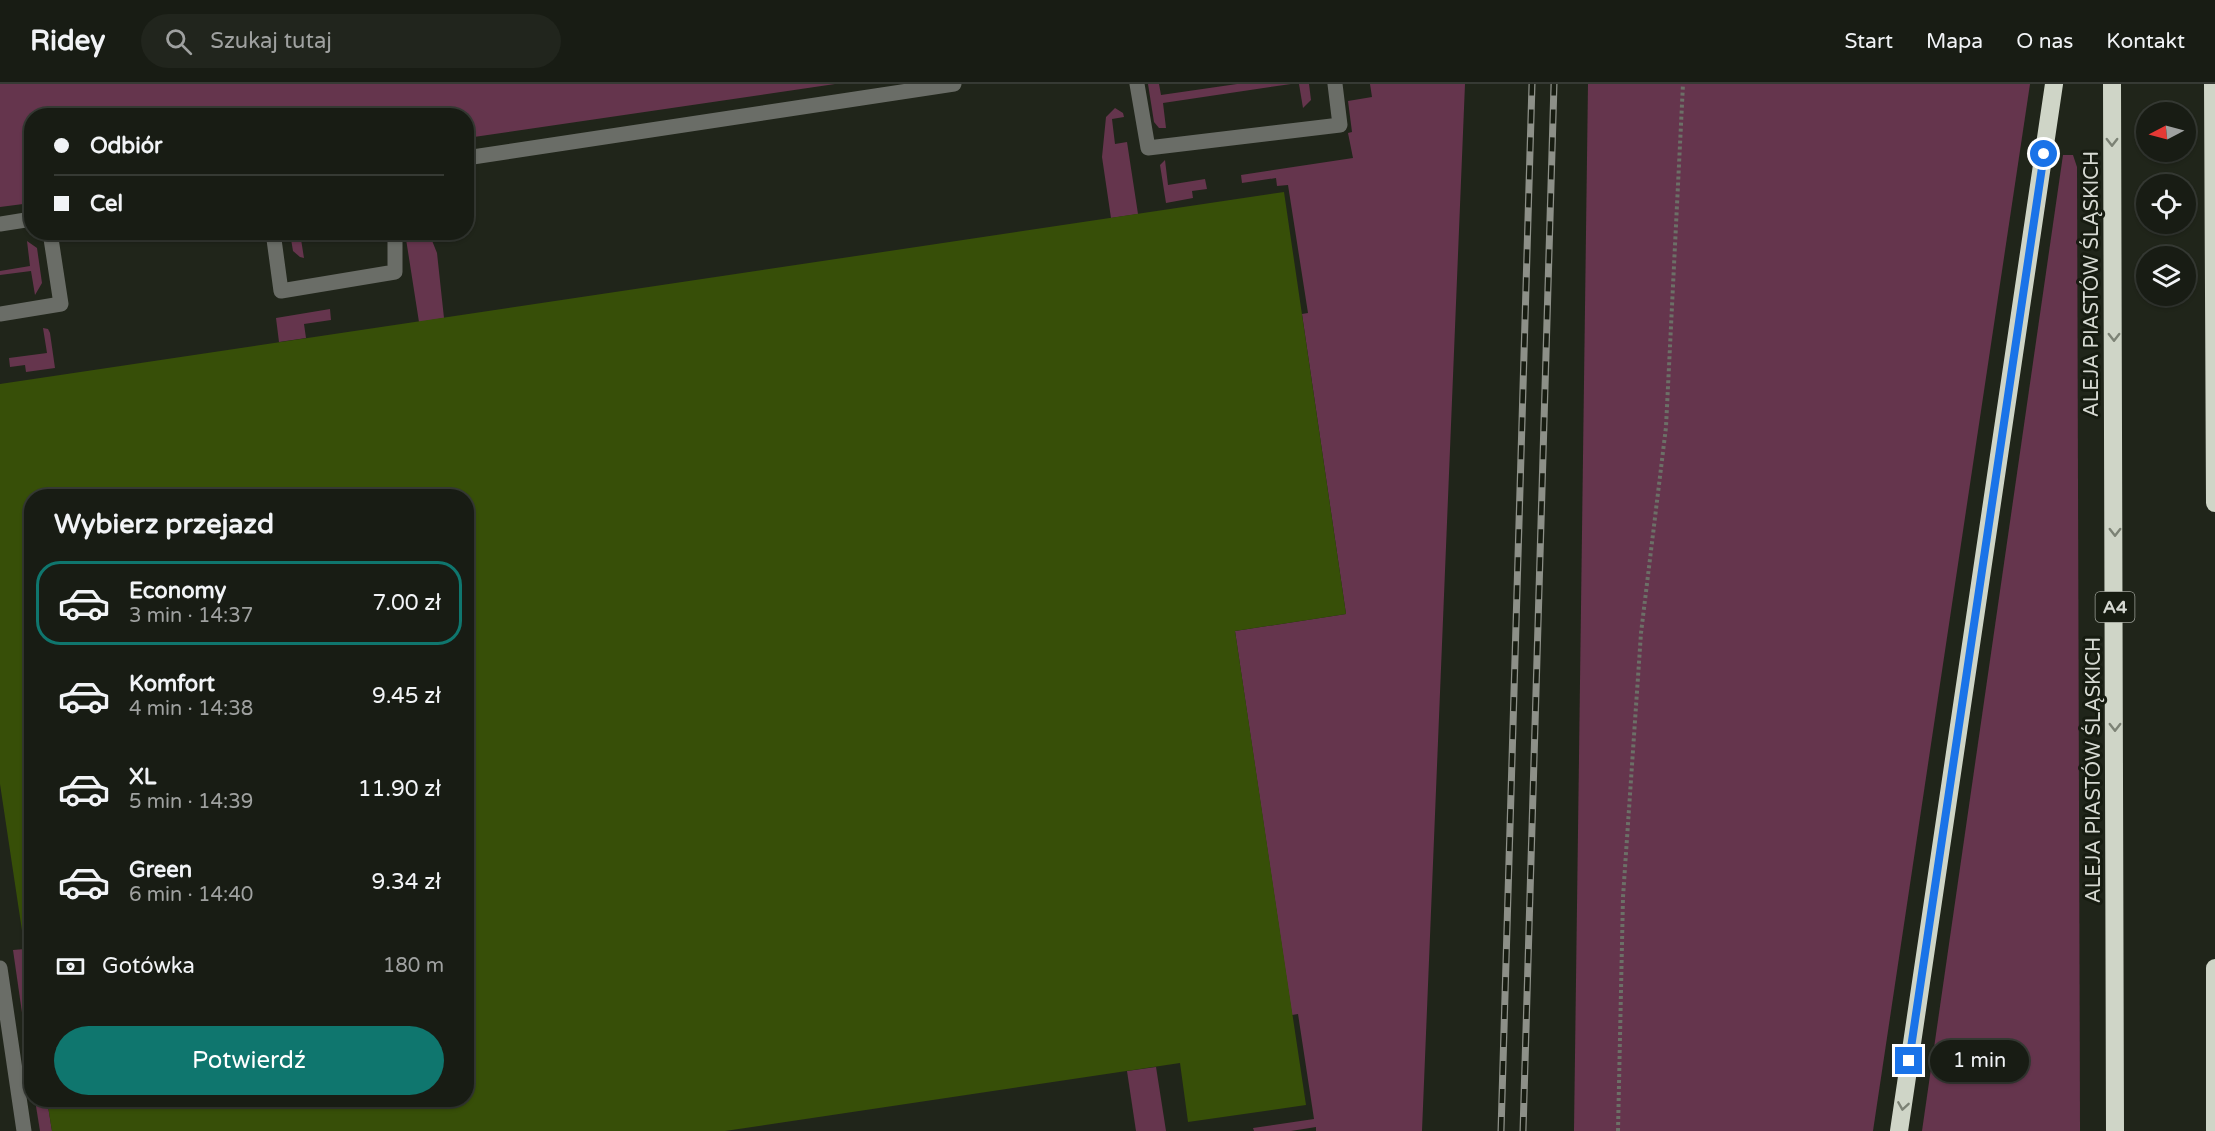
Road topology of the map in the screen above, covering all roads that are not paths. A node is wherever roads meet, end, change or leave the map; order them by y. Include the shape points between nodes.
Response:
1 (954, 84) edge
2 (1137, 84) edge
3 (1335, 84) edge
4 (2054, 84) edge
5 (2112, 84) edge
6 (2213, 84) edge
7 (474, 157) edge
8 (24, 220) edge
9 (0, 224) edge
10 (51, 240) edge
11 (274, 240) edge
12 (395, 240) edge
13 (0, 314) edge
14 (2215, 503) edge
15 (0, 968) edge
16 (2215, 968) edge
17 (24, 1131) edge
18 (1899, 1131) edge
19 (2115, 1131) edge
20 (2215, 1131) edge

1 - 7 lane
2 - 3 lane via 1148,148 1340,125
4 -> 18 highway
5 -> 19 highway, ALEJA PIASTÓW ŚLĄSKICH / A4
6 - 14 highway
8 - 9 lane
10 - 13 lane via 61,304
11 - 12 lane via 281,291 395,272
15 - 17 lane
16 - 20 highway

